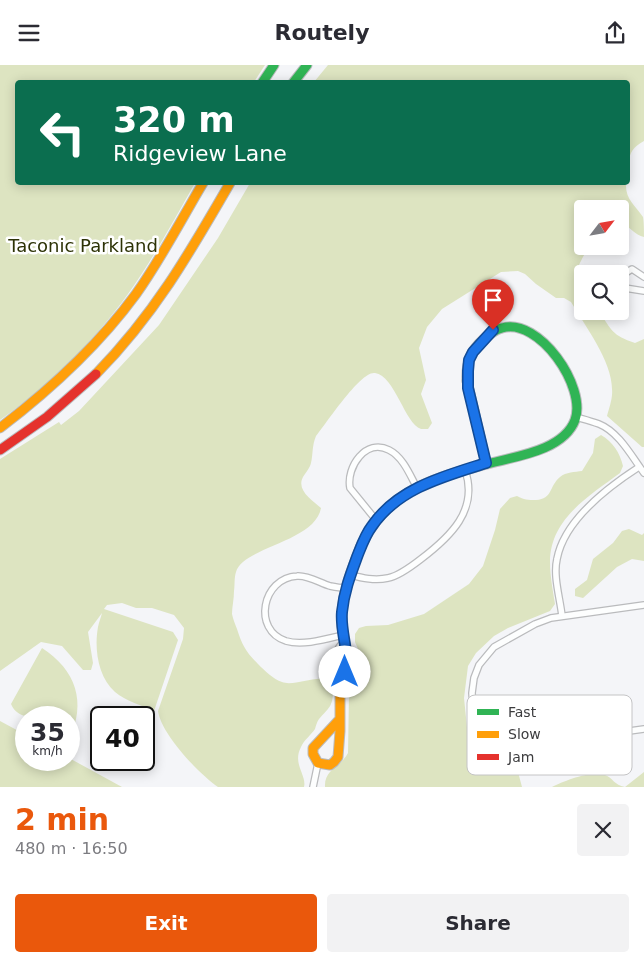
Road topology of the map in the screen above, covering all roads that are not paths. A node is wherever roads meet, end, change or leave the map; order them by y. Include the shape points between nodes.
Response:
1 (274, 65) edge
2 (306, 65) edge
3 (264, 80) edge
4 (295, 80) edge
5 (202, 185) edge
6 (229, 185) edge
7 (644, 277) edge
8 (644, 291) edge
9 (576, 417) junction
10 (0, 428) edge
11 (0, 451) edge
12 (486, 463) junction
13 (639, 467) junction
14 (465, 470) junction
15 (644, 473) edge
16 (417, 488) junction
17 (376, 520) junction
18 (350, 575) junction
19 (345, 588) junction
20 (644, 605) edge
21 (562, 616) junction
22 (344, 638) junction
23 (472, 695) edge
24 (339, 720) junction
25 (322, 739) junction
26 (338, 747) junction
27 (318, 763) junction
28 (313, 787) edge

1 - 3 main road
2 - 4 main road
5 - 10 main road via 149,275 110,327 66,375
6 - 11 main road via 173,280 124,344 62,405
7 - 8 street via 632,269 624,274 622,280 625,288
9 - 12 main road via 569,431 544,448
9 - 12 main road via 573,387 552,351 539,338 522,329 508,326 493,330 473,352 468,371 468,388
9 - 13 street via 608,429
12 - 14 main road
13 - 15 street
13 - 21 street via 582,512 567,533 556,569
14 - 16 main road
14 - 18 street via 470,488 468,500 461,518 441,544 389,578
16 - 17 main road
16 - 17 street via 400,460 389,450 379,448 360,455 353,463 349,481 354,494
17 - 18 main road
18 - 19 main road
19 - 22 main road via 341,622
19 - 22 street via 295,576 274,586 264,607 272,630 281,639 318,641
20 - 21 street
21 - 23 street via 535,624 494,647 479,665
22 - 24 main road via 348,661
24 - 25 main road
24 - 26 main road
25 - 26 street via 332,740
25 - 27 main road via 312,750
26 - 27 main road via 334,763
27 - 28 street

